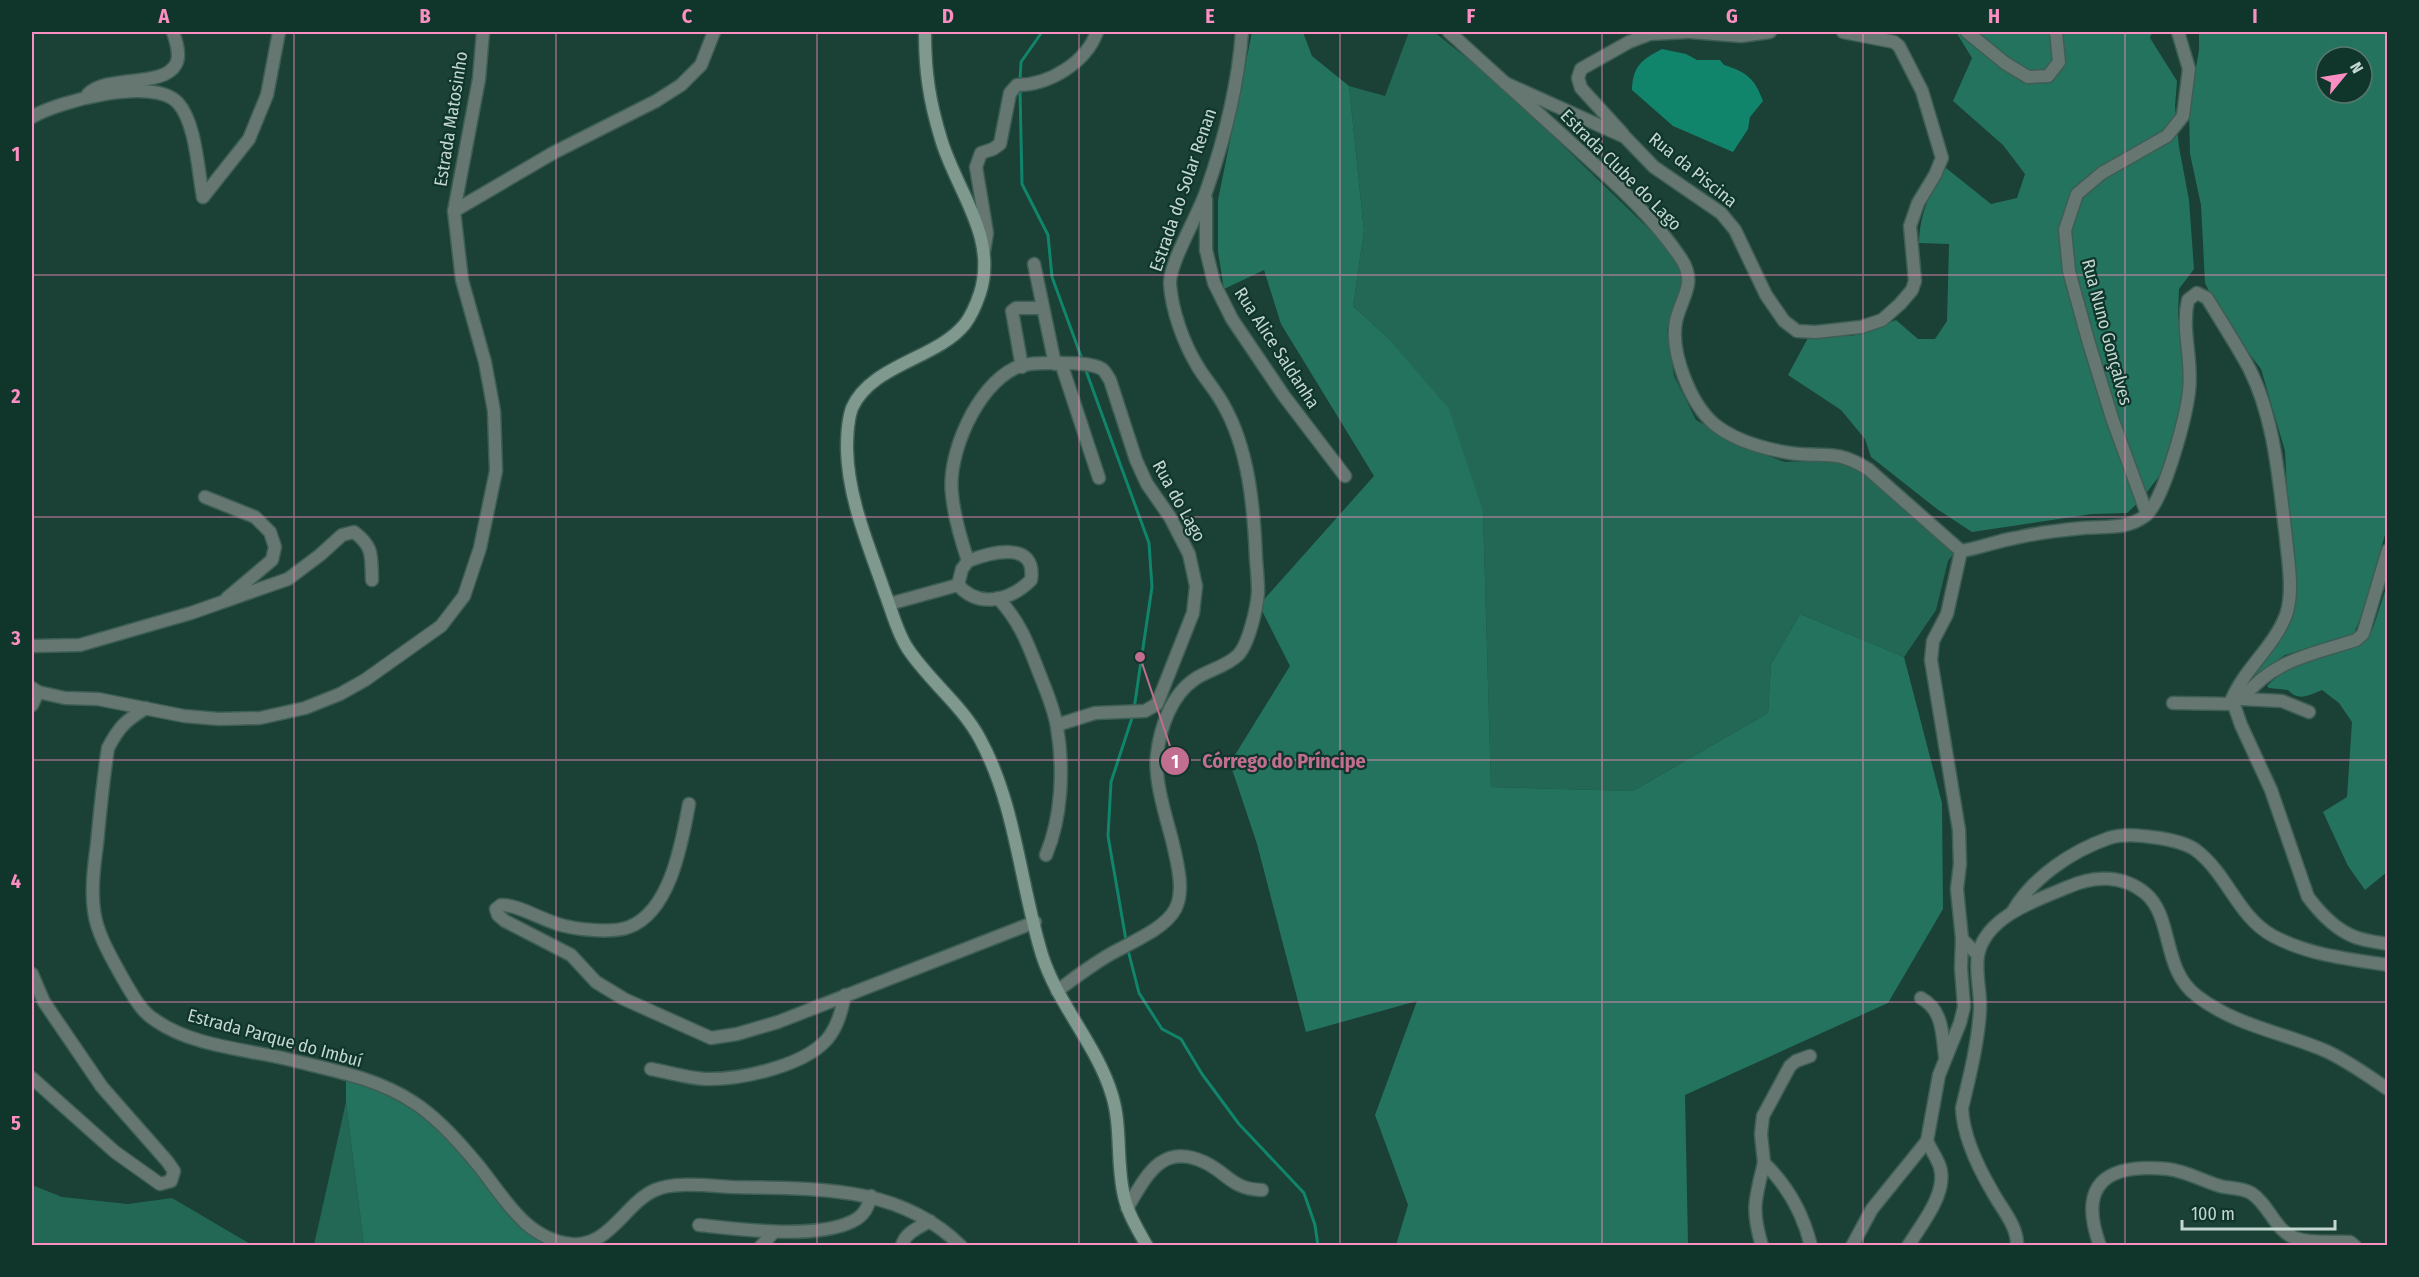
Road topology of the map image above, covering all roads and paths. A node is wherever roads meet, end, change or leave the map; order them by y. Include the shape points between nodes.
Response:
1 (173, 32) edge
2 (279, 32) edge
3 (483, 32) edge
4 (714, 32) edge
5 (925, 32) edge
6 (1097, 32) edge
7 (1242, 32) edge
8 (1449, 32) edge
9 (1689, 32) edge
10 (1770, 32) edge
11 (1843, 32) edge
12 (1967, 32) edge
13 (2056, 32) edge
14 (2178, 32) edge
15 (1649, 33) edge
16 (1505, 83) junction
17 (86, 97) junction
18 (32, 117) edge
19 (1625, 137) junction
20 (1206, 192) junction
21 (454, 212) junction
22 (984, 252) junction
23 (1034, 264) dead end
24 (1044, 308) junction
25 (1058, 363) junction
26 (1022, 367) junction
27 (1345, 476) dead end
28 (1099, 478) dead end
29 (205, 497) dead end
30 (2147, 514) junction
31 (2388, 550) edge
32 (1962, 551) junction
33 (968, 561) junction
34 (372, 580) dead end
35 (958, 585) junction
36 (998, 598) junction
37 (221, 602) junction
38 (890, 604) junction
39 (32, 646) edge
40 (35, 690) edge
41 (2236, 700) junction
42 (2173, 703) dead end
43 (32, 705) edge
44 (146, 708) junction
45 (2309, 712) dead end
46 (1057, 725) junction
47 (689, 804) dead end
48 (1046, 855) dead end
49 (2013, 911) junction
50 (1035, 922) junction
51 (1962, 939) junction
52 (2388, 944) edge
53 (1978, 955) junction
54 (2388, 965) edge
55 (32, 974) edge
56 (1057, 991) junction
57 (845, 995) junction
58 (1921, 998) dead end
59 (1810, 1056) dead end
60 (1945, 1057) junction
61 (651, 1069) dead end
62 (32, 1078) edge
63 (2388, 1089) edge
64 (1927, 1142) junction
65 (1764, 1163) junction
66 (1262, 1190) dead end
67 (871, 1196) junction
68 (1127, 1208) junction
69 (930, 1221) junction
70 (699, 1225) dead end
71 (2093, 1226) junction
72 (774, 1232) junction
73 (761, 1245) edge
74 (902, 1245) edge
75 (961, 1245) edge
76 (1147, 1245) edge
77 (1762, 1245) edge
78 (1811, 1245) edge
79 (1852, 1245) edge
80 (1908, 1245) edge
81 (2017, 1245) edge
82 (2100, 1245) edge
83 (2109, 1245) edge
84 (2355, 1245) edge

1 - 17 street via 177,63 170,72 109,84 92,90
2 - 17 street via 267,95 249,139 203,197 186,116 178,102 164,93
3 - 21 street, Estrada Matosinho
4 - 21 street via 701,65 681,85 553,153
5 - 22 street via 926,76 941,141 974,213
6 - 22 street via 1091,46 1075,63 1037,84 1022,85 1010,93 1000,144 981,153 976,167 987,233
7 - 20 street, Estrada do Solar Renan via 1228,120
8 - 16 street
9 - 10 street, Rua da Piscina via 1741,36
9 - 15 street, Rua da Piscina
11 - 19 street, Rua da Piscina via 1899,46 1922,91 1941,149 1942,158 1910,226 1915,270 1912,290 1882,320 1861,327 1797,332 1766,295 1735,230 1720,213 1654,167
12 - 13 street via 2028,77 2048,76 2059,62
14 - 30 street, Rua Nuno Gonçalves via 2189,69 2183,116 2167,136 2102,173 2077,194 2065,230 2069,271 2088,340
15 - 19 street, Rua da Piscina via 1581,69 1578,78 1581,88
16 - 19 street, Rua da Piscina
16 - 32 street, Estrada Clube do Lago via 1619,188 1681,258 1689,286 1676,321 1675,344 1684,379 1701,410 1740,439 1791,453 1830,453 1854,459
17 - 18 street
20 - 27 street, Rua Alice Saldanha via 1206,250 1214,283 1227,310 1284,396
20 - 56 street, Estrada do Solar Renan via 1172,268 1170,283 1174,310 1196,364 1224,404 1238,435 1249,490 1258,593 1246,641 1238,655 1195,678 1164,720 1156,758 1181,875 1180,894 1170,920
21 - 44 street, Estrada Matosinho via 462,280 494,411 496,471 480,548 464,596 441,626 396,660 340,694 305,708 260,718 219,719
22 - 38 street via 980,295 965,323 950,337 864,389 851,410 847,445 849,483
23 - 24 street
24 - 25 street
24 - 26 street via 1012,311
25 - 26 street
25 - 28 street
25 - 46 street, Rua do Lago via 1103,369 1110,380 1146,484 1170,517 1189,554 1196,586 1193,613 1157,704 1145,711 1095,713
26 - 33 street via 995,382 977,404 952,464 951,493
29 - 37 street via 255,517 270,532 276,548 272,560
30 - 32 street via 2120,527 2014,538
30 - 41 street via 2159,496 2184,417 2190,368 2185,313 2188,300 2197,293 2207,298 2250,370 2265,411 2278,473 2289,570 2284,621 2277,636 2240,681
31 - 41 street via 2363,634 2273,670
32 - 51 street via 1931,660 1959,830 1957,889
33 - 35 street
33 - 36 street via 1003,553 1019,553 1029,559 1032,580 1013,595
34 - 37 street via 367,542 354,532 342,535 288,579
35 - 36 street via 972,598
35 - 38 street
36 - 46 street via 1027,639
37 - 39 street via 80,645
38 - 50 street via 905,645 958,706 984,748 997,777
40 - 43 street
40 - 44 street, Estrada Matosinho via 65,698 98,699
41 - 42 street
41 - 45 street via 2282,701
41 - 52 street via 2308,897 2339,928 2355,937
44 - 67 street, Estrada Parque do Imbuí via 125,721 108,748 93,881 94,912 104,942 130,992 154,1020 189,1037 342,1071 412,1101 475,1161 508,1208 542,1235 561,1242 585,1244 598,1238 640,1200 669,1187 810,1189
46 - 48 street via 1062,771 1053,838
47 - 57 street via 678,859 658,903 629,928 565,926 534,917 510,904 501,904 496,909 498,915 571,955 589,976 615,993 711,1038 778,1022
49 - 53 street via 1996,926
49 - 54 street via 2021,897 2061,862 2110,838 2135,835 2168,839 2198,852 2245,912 2271,935 2312,952
49 - 63 street via 2077,883 2108,878 2133,884 2148,896 2159,913 2179,977 2195,995 2229,1017 2347,1061
50 - 56 street via 1042,955
50 - 57 street
51 - 53 street
51 - 60 street via 1964,1007
53 - 81 street via 1977,1042 1962,1117 1974,1155 2015,1230
55 - 62 street via 44,1002 102,1087 171,1166 171,1181 160,1184 115,1152
56 - 68 street via 1108,1081 1115,1107
57 - 61 street via 830,1035 812,1052 785,1064 749,1075 705,1079
58 - 60 street via 1930,1003 1941,1024
59 - 65 street via 1790,1066 1763,1116
60 - 64 street
64 - 79 street via 1872,1209
64 - 80 street via 1942,1178 1938,1193
65 - 77 street via 1754,1206
65 - 78 street via 1797,1206
66 - 68 street via 1247,1190 1204,1162 1181,1157 1163,1159 1150,1170
67 - 69 street, Estrada Parque do Imbuí
67 - 72 street via 863,1214 852,1222 824,1229
68 - 76 street
69 - 74 street via 908,1235
69 - 75 street, Estrada Parque do Imbuí
70 - 72 street
71 - 82 street
71 - 83 street
71 - 84 street via 2093,1197 2106,1178 2119,1172 2169,1169 2253,1194 2284,1231 2295,1238
72 - 73 street

